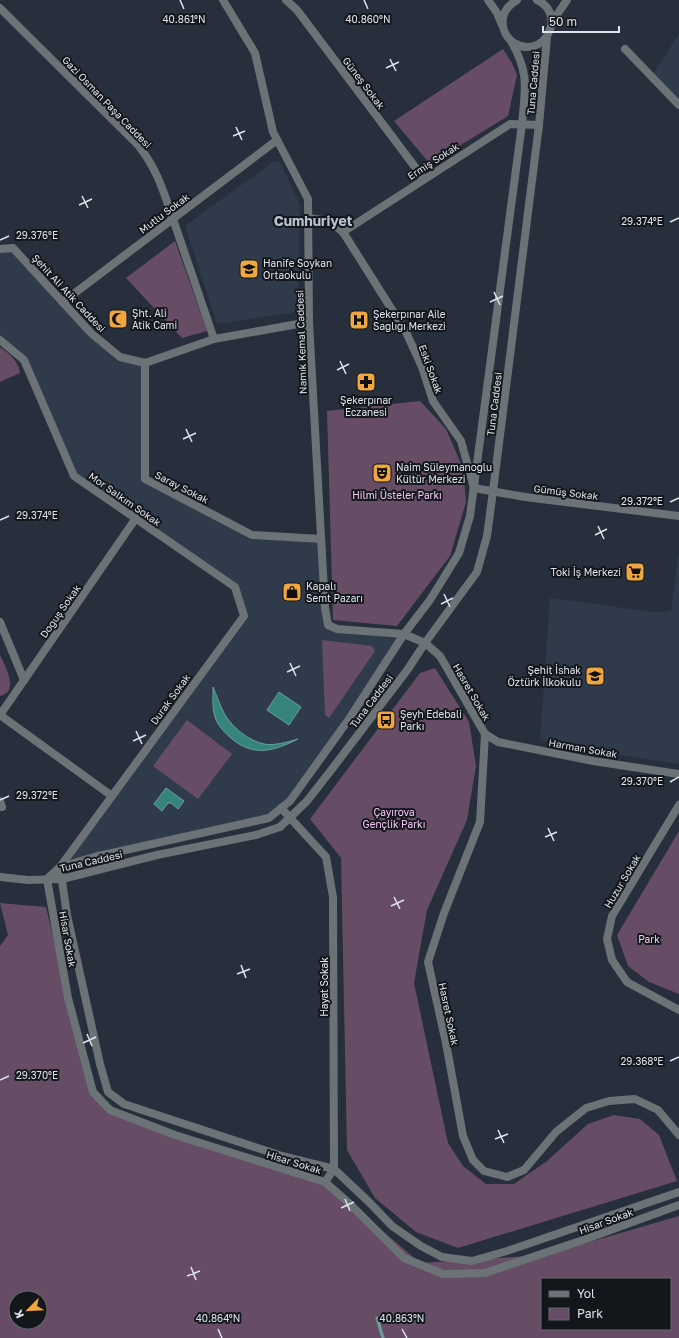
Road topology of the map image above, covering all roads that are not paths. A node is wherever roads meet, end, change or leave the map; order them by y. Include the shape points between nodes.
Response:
1 (222, 0) edge
2 (286, 0) edge
3 (488, 0) edge
4 (516, 0) edge
5 (536, 0) edge
6 (567, 0) edge
7 (0, 8) edge
8 (552, 22) junction
9 (503, 27) junction
10 (547, 37) junction
11 (511, 41) junction
12 (625, 48) dead end
13 (679, 105) edge
14 (522, 124) junction
15 (539, 125) junction
16 (278, 140) junction
17 (424, 179) junction
18 (308, 218) junction
19 (173, 219) junction
20 (342, 232) junction
21 (0, 249) edge
22 (62, 302) junction
23 (309, 322) junction
24 (214, 339) junction
25 (0, 340) edge
26 (144, 363) junction
27 (474, 488) junction
28 (493, 492) junction
29 (679, 516) edge
30 (136, 518) junction
31 (321, 539) junction
32 (235, 586) joint
33 (0, 622) edge
34 (404, 634) junction
35 (425, 643) junction
36 (24, 680) junction
37 (0, 715) edge
38 (485, 734) junction
39 (679, 774) edge
40 (112, 796) junction
41 (679, 805) edge
42 (281, 808) junction
43 (289, 818) junction
44 (60, 867) junction
45 (0, 877) edge
46 (48, 879) junction
47 (62, 879) junction
48 (679, 1010) edge
49 (679, 1135) edge
50 (334, 1169) junction
51 (325, 1182) junction
52 (679, 1192) edge
53 (679, 1205) edge

1 - 16 street, Namık Kemal Caddesi via 255,53 273,132
2 - 17 street, Güneş Sokak via 297,10
3 - 9 street, Tuna Caddesi
4 - 9 street via 505,11
5 - 8 street via 546,7
6 - 8 street, Tuna Caddesi
7 - 19 street, Gazi Osman Paşa Caddesi via 138,145 158,176
8 - 10 street, Tuna Caddesi
9 - 11 street, Tuna Caddesi
10 - 11 street via 541,43 530,47
10 - 15 street, Tuna Caddesi
11 - 14 street, Tuna Caddesi via 520,56 526,84
12 - 13 street
14 - 15 street, Ermiş Sokak
14 - 17 street, Ermiş Sokak via 510,124
14 - 27 street, Tuna Caddesi
15 - 28 street, Tuna Caddesi
16 - 18 street, Namık Kemal Caddesi via 308,199
16 - 19 street, Mutlu Sokak
17 - 20 street, Ermiş Sokak
18 - 20 street, Eski Sokak via 329,221
18 - 23 street, Namık Kemal Caddesi
19 - 22 street, Mutlu Sokak
19 - 24 street, Gazi Osman Paşa Caddesi
20 - 27 street, Eski Sokak via 406,332 422,367 433,402 461,441
21 - 22 street, Şehit Ali Atik Caddesi via 13,248
22 - 26 street, Şehit Ali Atik Caddesi via 91,333 120,357
23 - 24 street
23 - 31 street, Namık Kemal Caddesi
24 - 26 street
25 - 30 street, Mor Salkım Sokak via 24,360 74,476
26 - 31 street, Saray Sokak via 145,479 252,535
27 - 28 street, Gümüş Sokak
27 - 34 street, Tuna Caddesi via 470,516 459,553 430,600
28 - 29 street, Gümüş Sokak
28 - 35 street, Tuna Caddesi via 487,536 476,572
30 - 32 street, Mor Salkım Sokak
30 - 36 street, Doğuş Sokak
31 - 34 street, Namık Kemal Caddesi via 328,625 337,630
32 - 40 street, Durak Sokak via 244,616
33 - 36 street
34 - 35 street, Hasret Sokak
34 - 42 street, Tuna Caddesi via 350,719 290,801
35 - 38 street, Hasret Sokak via 440,656
35 - 43 street, Tuna Caddesi via 332,769
36 - 37 street, Doğuş Sokak
37 - 40 street, Doğuş Sokak
38 - 39 street, Harman Sokak via 498,742 593,761
38 - 49 street, Hasret Sokak via 480,822 444,913 428,962 463,1136 473,1160 484,1171 507,1177 524,1170 556,1132 586,1108 609,1101 635,1099 658,1110
40 - 44 street, Durak Sokak
41 - 48 street, Huzur Sokak via 612,916 607,940 612,960 627,982
42 - 43 street, Hayat Sokak
42 - 44 street, Tuna Caddesi via 269,818
43 - 47 street, Tuna Caddesi via 280,827 256,835 157,855
43 - 50 street, Hayat Sokak via 326,857 333,898
44 - 46 street, Tuna Caddesi
44 - 47 street
45 - 46 street
46 - 47 street, Tuna Caddesi
46 - 51 street, Hisar Sokak via 68,998 93,1092 110,1110 175,1136
47 - 50 street, Hisar Sokak via 67,915 108,1092 124,1104 282,1156
50 - 51 street
50 - 52 street, Hisar Sokak via 392,1226 421,1246 442,1257 472,1261
51 - 53 street, Hisar Sokak via 404,1258 443,1274 485,1273

